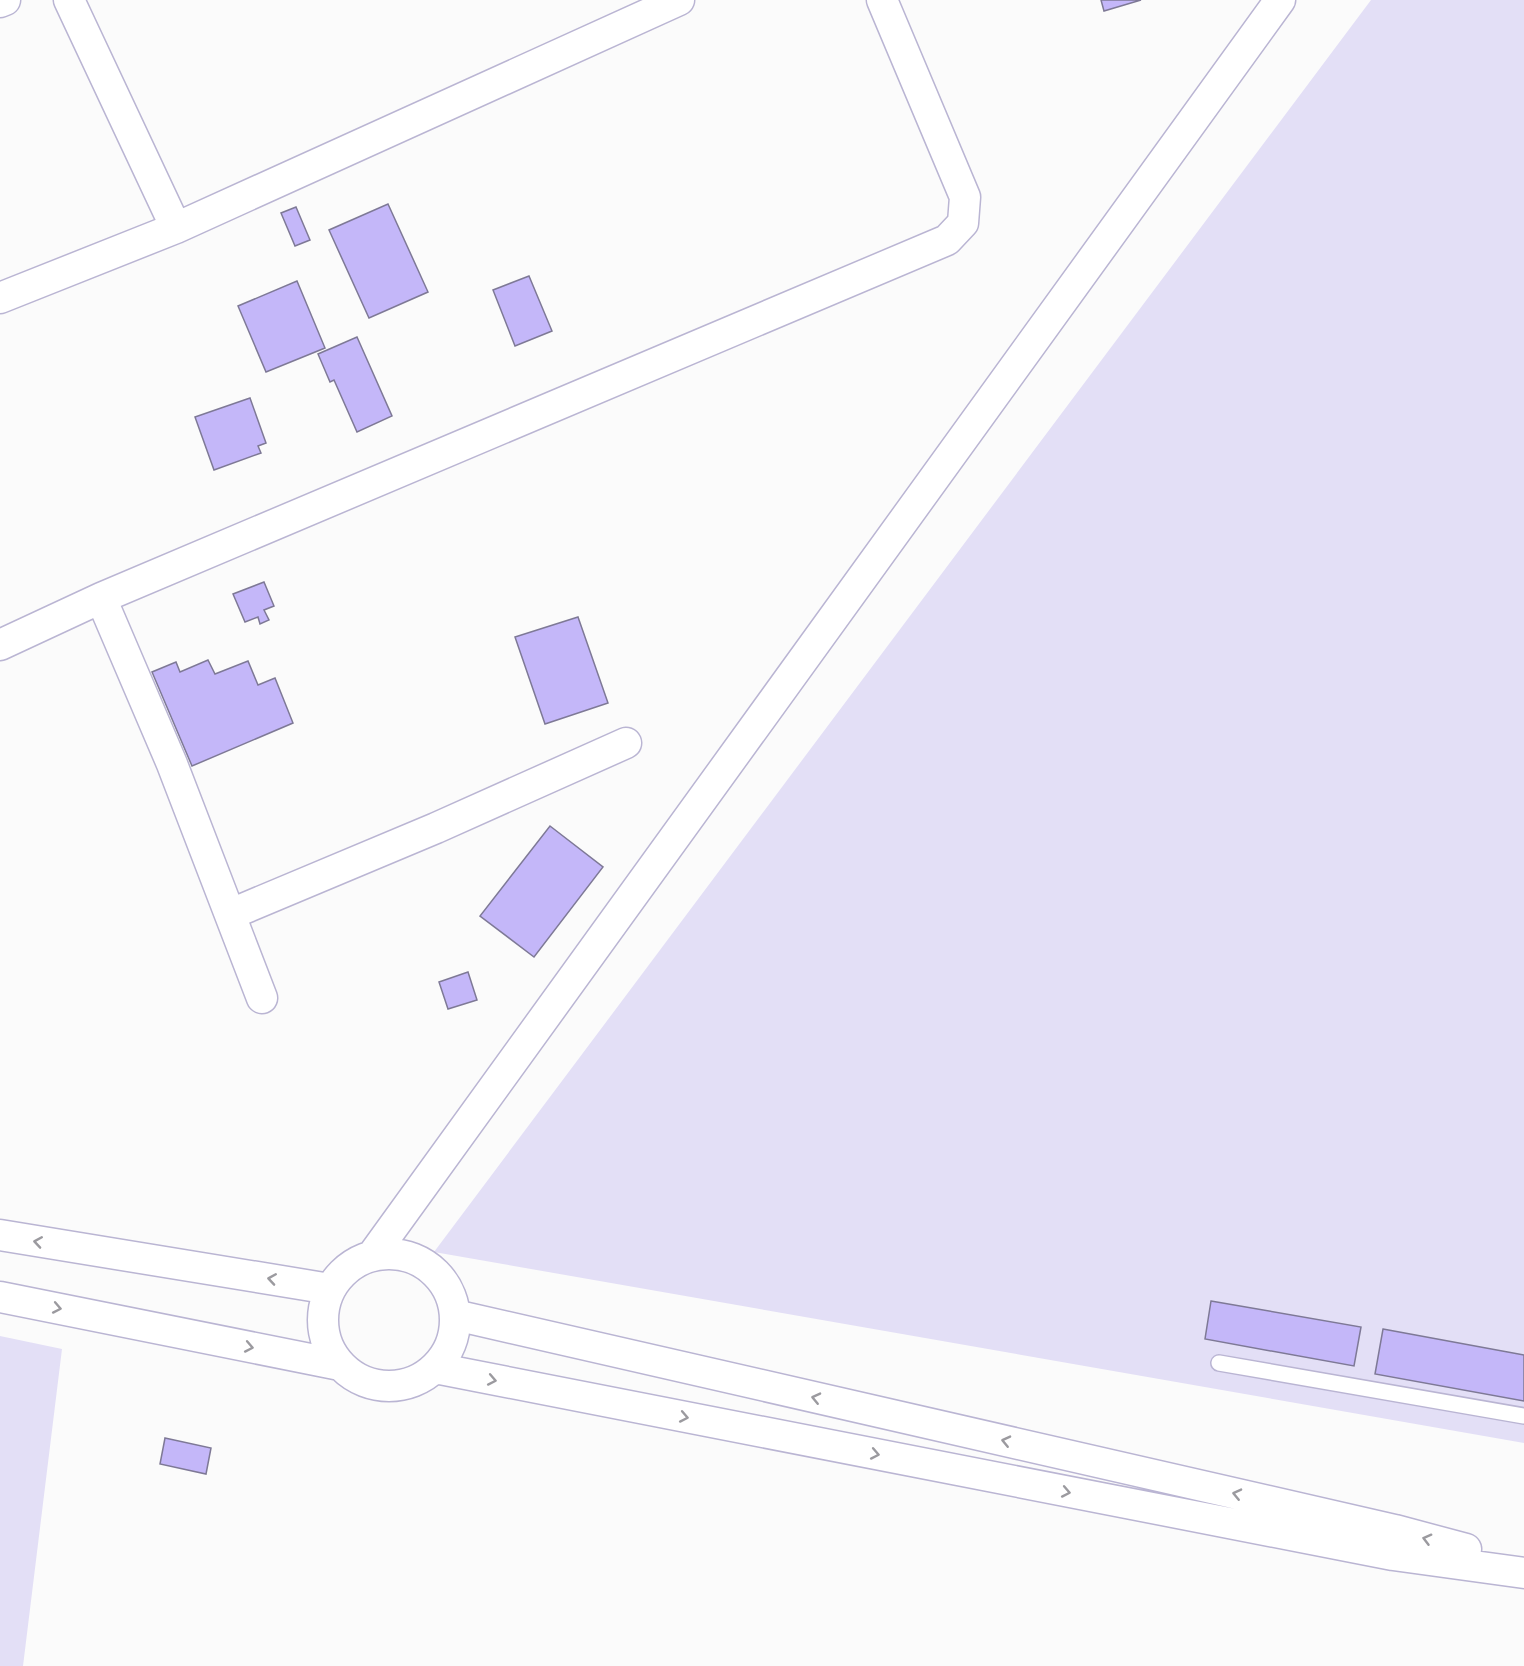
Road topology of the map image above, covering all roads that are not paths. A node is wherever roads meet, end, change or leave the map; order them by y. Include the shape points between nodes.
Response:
1 (4, 0) edge
2 (69, 0) edge
3 (679, 0) edge
4 (882, 0) edge
5 (1280, 0) edge
6 (0, 2) edge
7 (176, 228) junction
8 (0, 297) edge
9 (101, 598) junction
10 (0, 645) edge
11 (626, 743) dead end
12 (231, 914) junction
13 (262, 998) dead end
14 (0, 1235) edge
15 (372, 1256) junction
16 (330, 1289) junction
17 (0, 1297) edge
18 (455, 1315) junction
19 (1219, 1363) dead end
20 (340, 1365) junction
21 (435, 1368) junction
22 (1524, 1416) edge
23 (1524, 1565) edge
24 (1524, 1573) edge

1 - 6 street
2 - 7 street
3 - 7 street
4 - 9 street via 965,197 963,223 947,240
5 - 15 street
7 - 8 street
9 - 10 street
9 - 12 street
11 - 12 street
12 - 13 street
16 -> 14 street
15 - 16 street via 347,1268
15 - 18 street via 410,1257 427,1266 451,1296
16 - 20 street via 322,1329
17 -> 20 street
18 - 21 street via 449,1350
23 -> 18 street via 1395,1530
19 - 22 lane
20 - 21 street via 356,1378 376,1385 397,1386 418,1380
21 -> 24 street via 1393,1555

